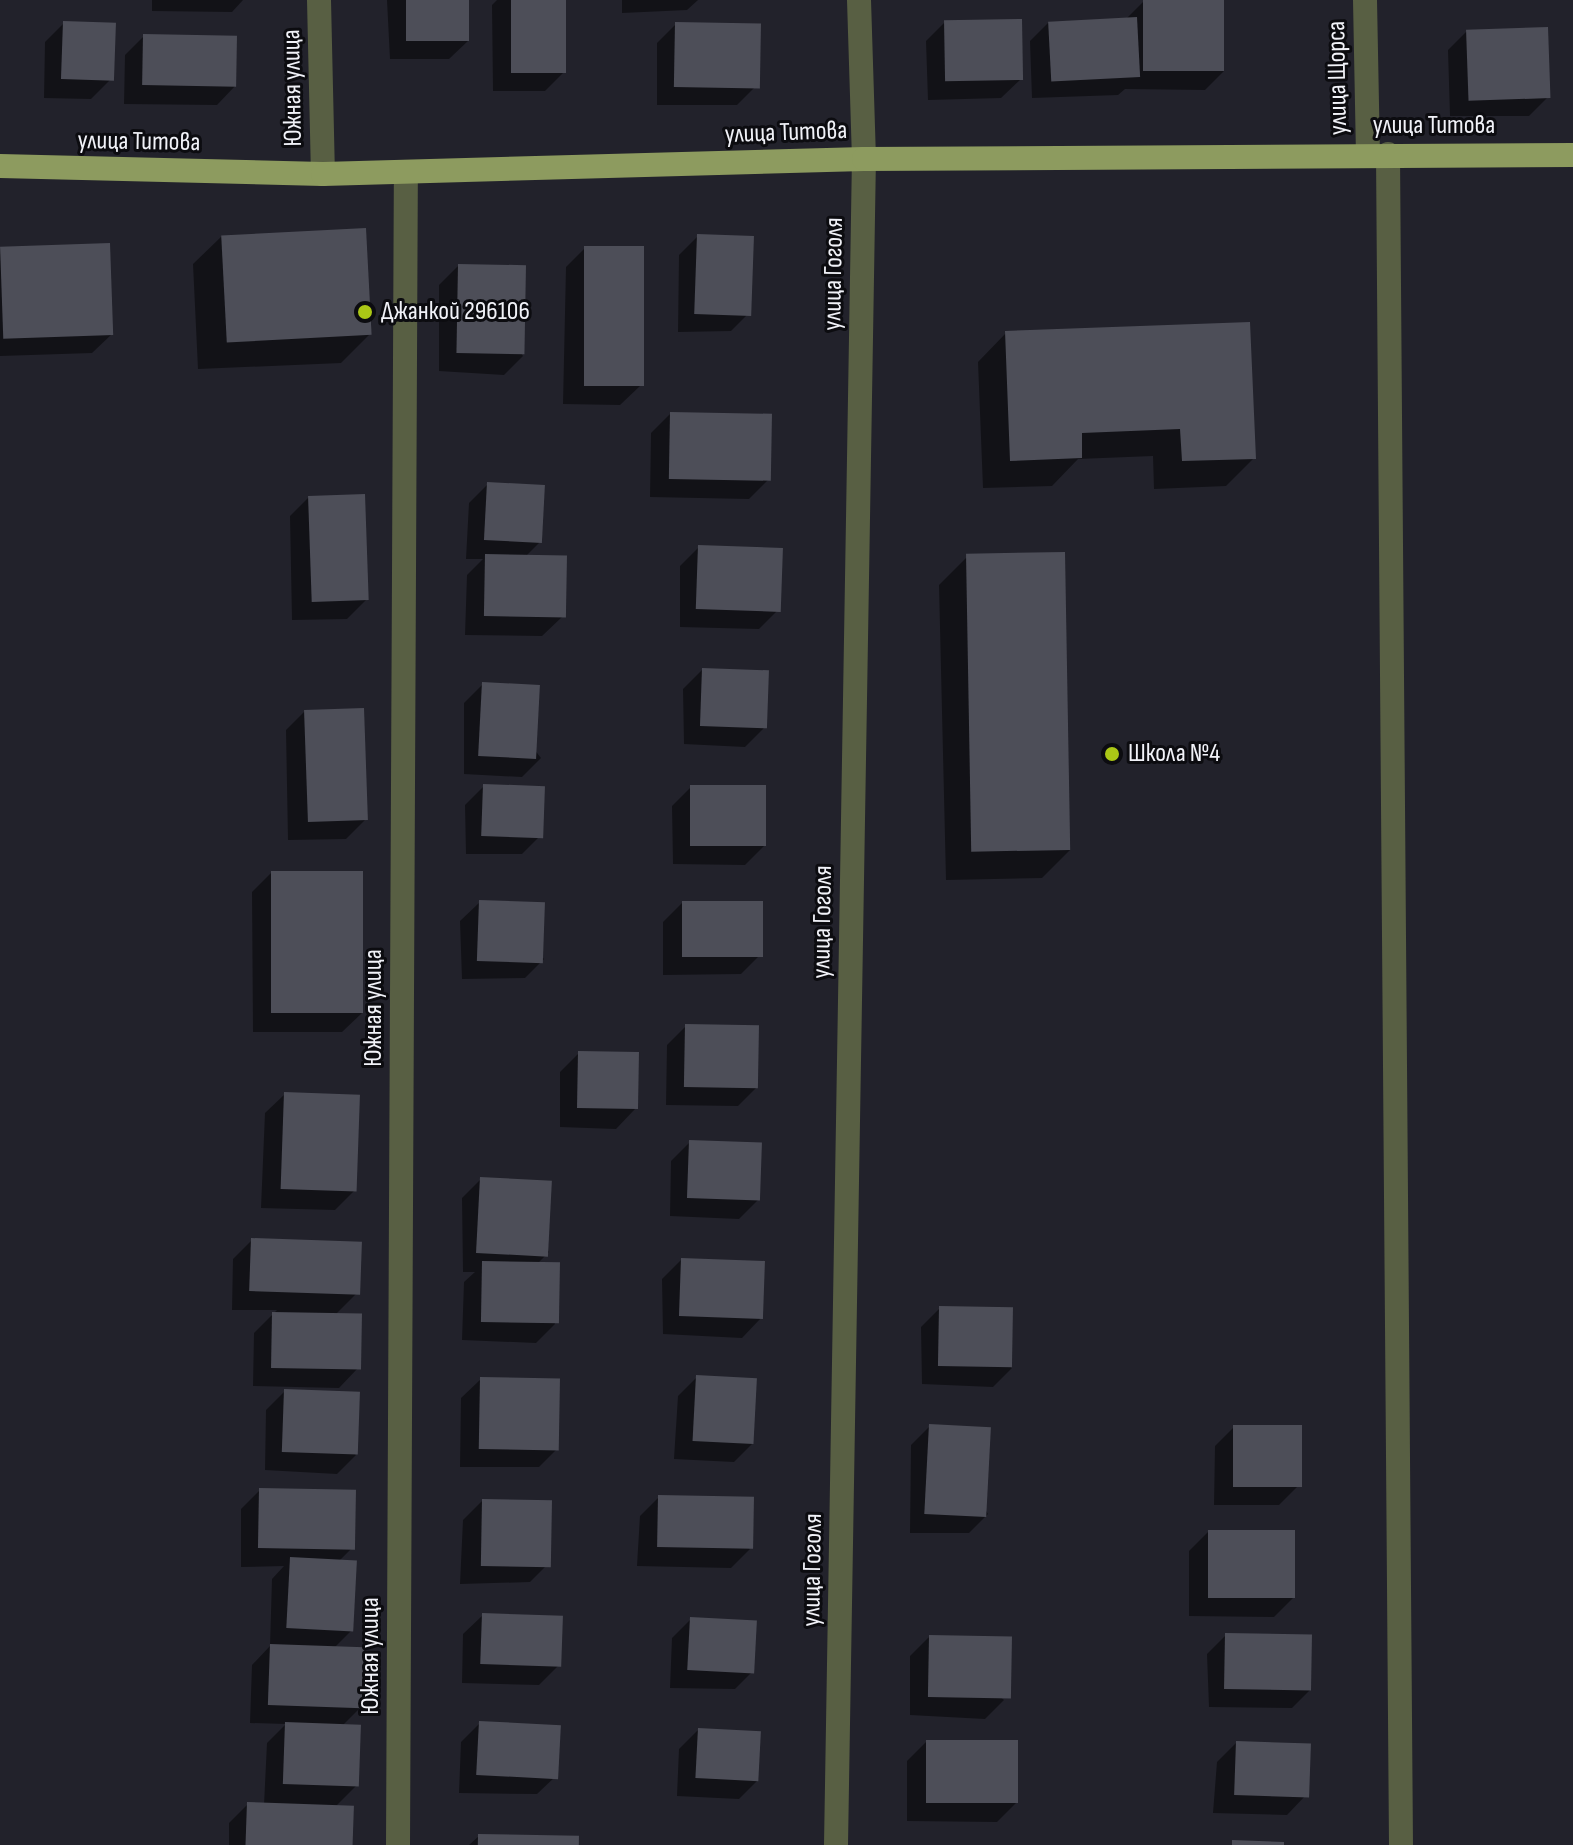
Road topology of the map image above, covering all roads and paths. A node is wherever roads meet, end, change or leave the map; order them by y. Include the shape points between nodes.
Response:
1 (319, 0) edge
2 (859, 0) edge
3 (1365, 0) edge
4 (1378, 154) junction
5 (1573, 155) edge
6 (864, 159) junction
7 (0, 166) edge
8 (406, 172) junction
9 (323, 174) junction
10 (398, 1845) edge
11 (836, 1845) edge
12 (1401, 1845) edge

1 - 9 street, Южная улица
2 - 6 street, улица Гоголя
3 - 4 street, улица Щорса
4 - 5 main road, улица Титова
4 - 6 main road, улица Титова
4 - 12 street, улица Щорса
6 - 8 main road, улица Титова
6 - 11 street, улица Гоголя
7 - 9 main road, улица Титова
8 - 9 main road, улица Титова
8 - 10 street, Южная улица

